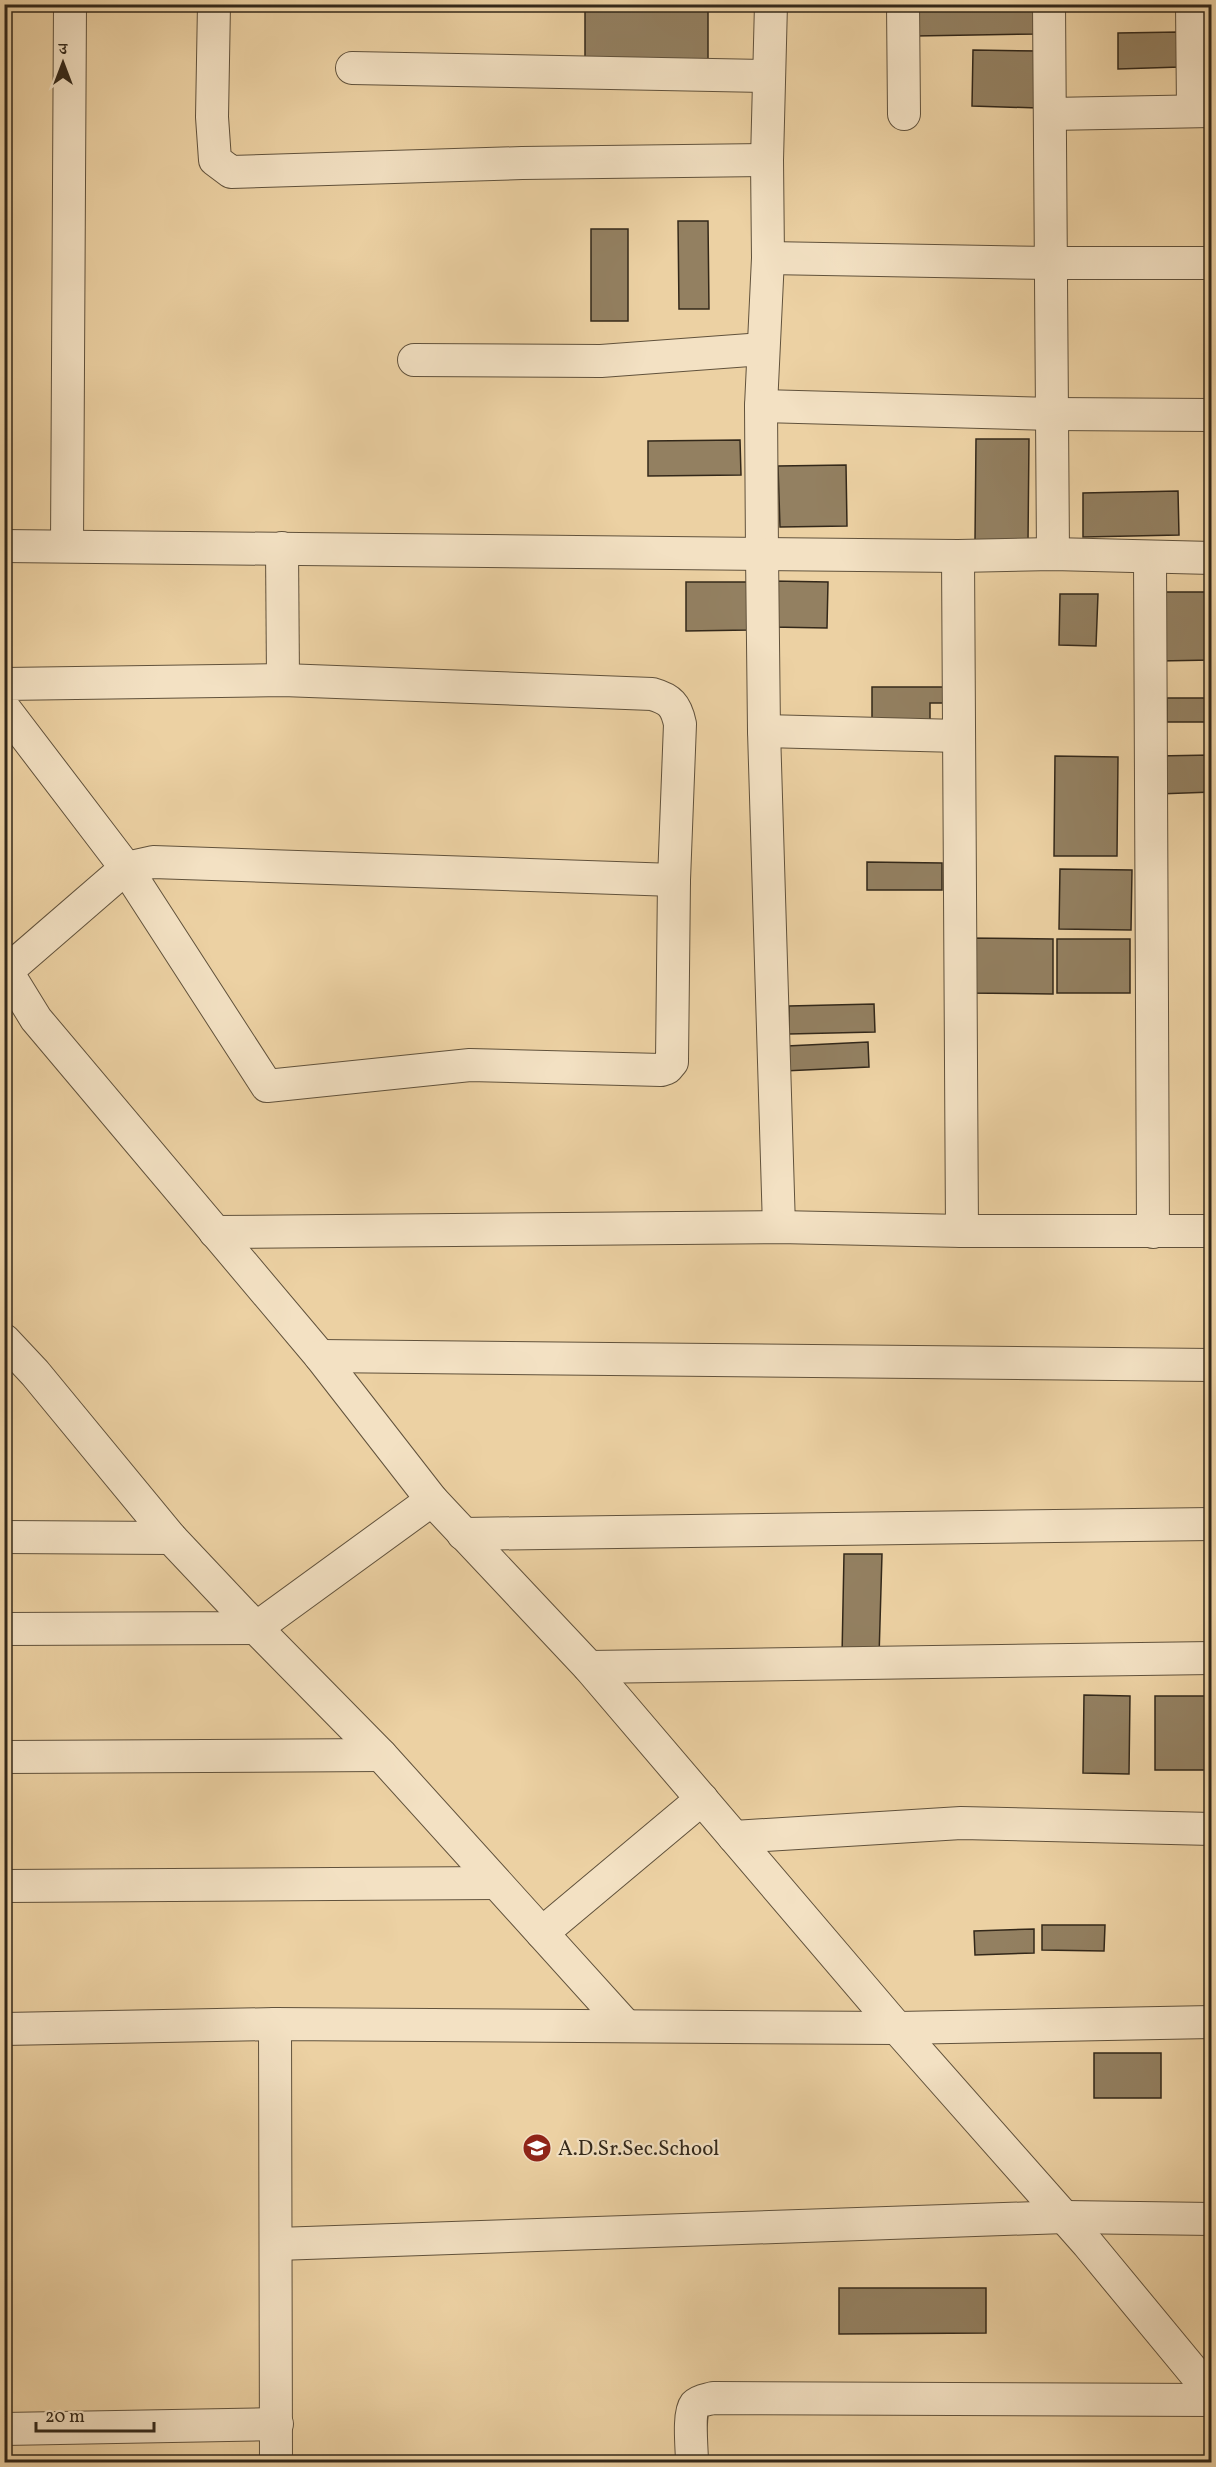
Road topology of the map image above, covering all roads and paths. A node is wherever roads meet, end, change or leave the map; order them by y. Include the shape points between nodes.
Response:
1 (70, 4) edge
2 (214, 4) edge
3 (771, 4) edge
4 (903, 4) edge
5 (1049, 4) edge
6 (1192, 4) edge
7 (352, 68) dead end
8 (769, 76) junction
9 (1202, 110) edge
10 (904, 114) dead end
11 (1050, 114) junction
12 (767, 160) junction
13 (768, 258) junction
14 (1212, 262) edge
15 (1051, 263) junction
16 (763, 349) junction
17 (414, 360) dead end
18 (761, 406) junction
19 (1052, 414) junction
20 (1212, 415) edge
21 (4, 546) edge
22 (67, 546) junction
23 (282, 548) junction
24 (762, 554) junction
25 (1053, 554) junction
26 (958, 556) junction
27 (1150, 558) junction
28 (1212, 558) edge
29 (283, 680) junction
30 (4, 684) edge
31 (4, 708) edge
32 (764, 731) junction
33 (959, 736) junction
34 (126, 868) junction
35 (675, 880) junction
36 (6, 969) edge
37 (4, 1016) edge
38 (36, 1019) junction
39 (779, 1227) junction
40 (962, 1231) junction
41 (1212, 1231) edge
42 (215, 1232) junction
43 (1153, 1232) junction
44 (4, 1340) edge
45 (320, 1356) junction
46 (1212, 1365) edge
47 (20, 1373) edge
48 (432, 1500) junction
49 (1212, 1524) edge
50 (463, 1534) junction
51 (4, 1536) edge
52 (171, 1538) junction
53 (256, 1628) junction
54 (4, 1629) edge
55 (1212, 1658) edge
56 (589, 1667) junction
57 (381, 1755) junction
58 (4, 1757) edge
59 (702, 1799) junction
60 (1212, 1829) edge
61 (734, 1837) junction
62 (496, 1883) junction
63 (4, 1886) edge
64 (542, 1933) junction
65 (1212, 2022) edge
66 (275, 2024) junction
67 (626, 2026) junction
68 (897, 2028) junction
69 (4, 2029) edge
70 (1065, 2217) junction
71 (1212, 2219) edge
72 (277, 2244) junction
73 (1212, 2394) edge
74 (1212, 2400) edge
75 (277, 2424) junction
76 (4, 2429) edge
77 (276, 2463) edge
78 (692, 2463) edge

1 - 22 street
2 - 12 street via 215,160 231,172
3 - 8 street
4 - 10 street
5 - 11 street
6 - 9 street
7 - 8 street
8 - 12 street
9 - 11 street
11 - 15 street
12 - 13 street
13 - 15 street
13 - 16 street
14 - 15 street
15 - 19 street
16 - 17 street via 601,361
16 - 18 street
18 - 19 street
18 - 24 street
19 - 20 street
19 - 25 street
21 - 22 street
22 - 23 street
23 - 24 street
23 - 29 street
24 - 26 street
24 - 32 street
25 - 26 street
25 - 27 street
26 - 33 street
27 - 28 street
27 - 43 street
29 - 30 street
29 - 35 street via 652,694 669,699 680,724
31 - 34 street
32 - 33 street
32 - 39 street
33 - 40 street
34 - 35 street via 153,862
34 - 35 street via 267,1086 470,1065 667,1068 673,1053
34 - 36 street
36 - 38 street
37 - 38 street
38 - 42 street
39 - 40 street
39 - 42 street
40 - 43 street
41 - 43 street
42 - 45 street
44 - 47 street
45 - 46 street
45 - 48 street
47 - 52 street
48 - 50 street
48 - 53 street
49 - 50 street
50 - 56 street
51 - 52 street
52 - 53 street
53 - 54 street
53 - 57 street
55 - 56 street
56 - 59 street
57 - 58 street
57 - 62 street
59 - 61 street
59 - 64 street
60 - 61 street via 961,1823
61 - 68 street
62 - 63 street
62 - 64 street
64 - 67 street
65 - 68 street
66 - 67 street
66 - 69 street
66 - 72 street
67 - 68 street
68 - 70 street
70 - 71 street
70 - 72 street
70 - 73 street
72 - 75 street
74 - 78 street via 713,2398 694,2406
75 - 76 street
75 - 77 street

